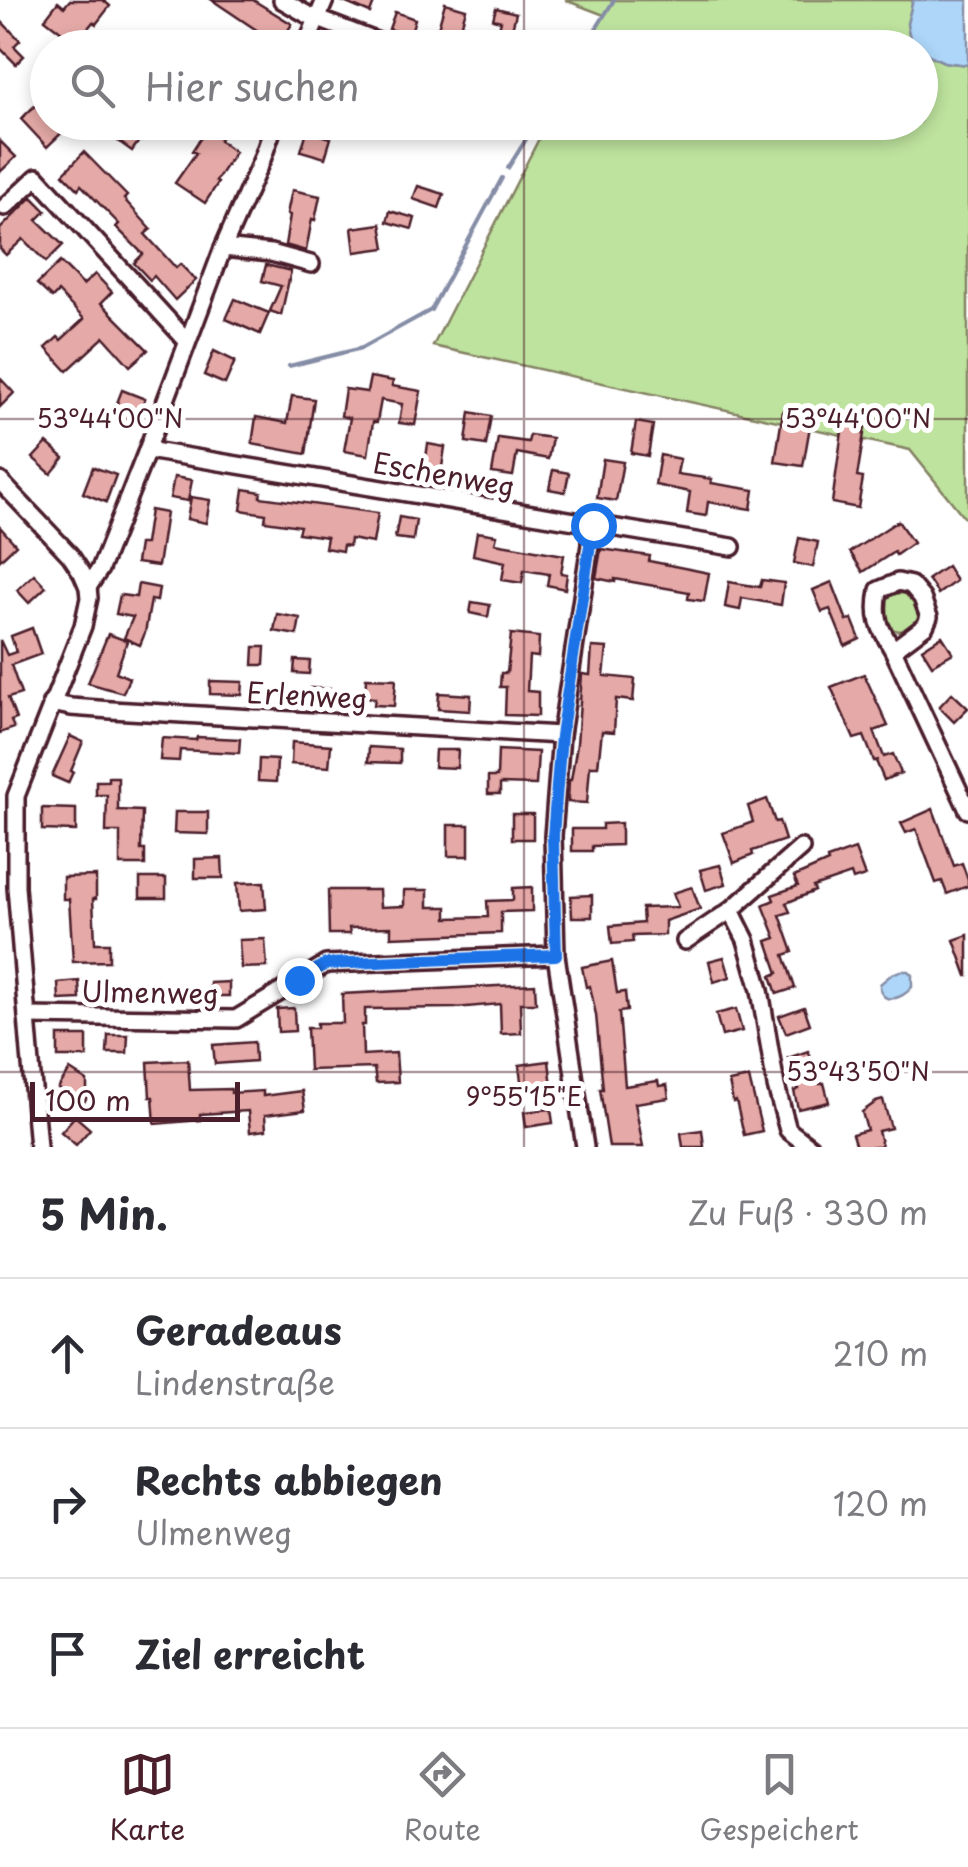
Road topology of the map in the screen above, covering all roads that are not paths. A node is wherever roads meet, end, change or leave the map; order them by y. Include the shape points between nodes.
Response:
1 (282, 0) edge
2 (325, 0) edge
3 (317, 19) junction
4 (313, 30) edge
5 (346, 30) edge
6 (269, 140) edge
7 (5, 207) dead end
8 (223, 248) junction
9 (311, 264) dead end
10 (188, 341) junction
11 (147, 450) junction
12 (0, 481) edge
13 (593, 525) junction
14 (732, 546) dead end
15 (88, 588) junction
16 (893, 650) dead end
17 (51, 703) junction
18 (561, 736) junction
19 (968, 810) edge
20 (800, 848) dead end
21 (8, 888) edge
22 (730, 910) junction
23 (685, 941) dead end
24 (556, 955) junction
25 (28, 1016) junction
26 (38, 1147) edge
27 (585, 1147) edge
28 (810, 1147) edge

1 - 3 street
2 - 3 street
3 - 4 street
3 - 5 street
6 - 8 street
7 - 10 street via 36,178
8 - 9 street
8 - 10 street
10 - 11 street
11 - 13 street, Eschenweg
11 - 15 street
12 - 15 street via 70,555
13 - 14 street, Eschenweg
13 - 18 street
15 - 17 street via 83,626
16 - 19 street
17 - 18 street, Erlenweg
17 - 21 street via 16,796
18 - 24 street via 553,836
20 - 22 street
21 - 25 street
22 - 23 street
22 - 28 street via 760,990 788,1130
24 - 25 street, Ulmenweg via 326,964 236,1020
24 - 27 street
25 - 26 street

